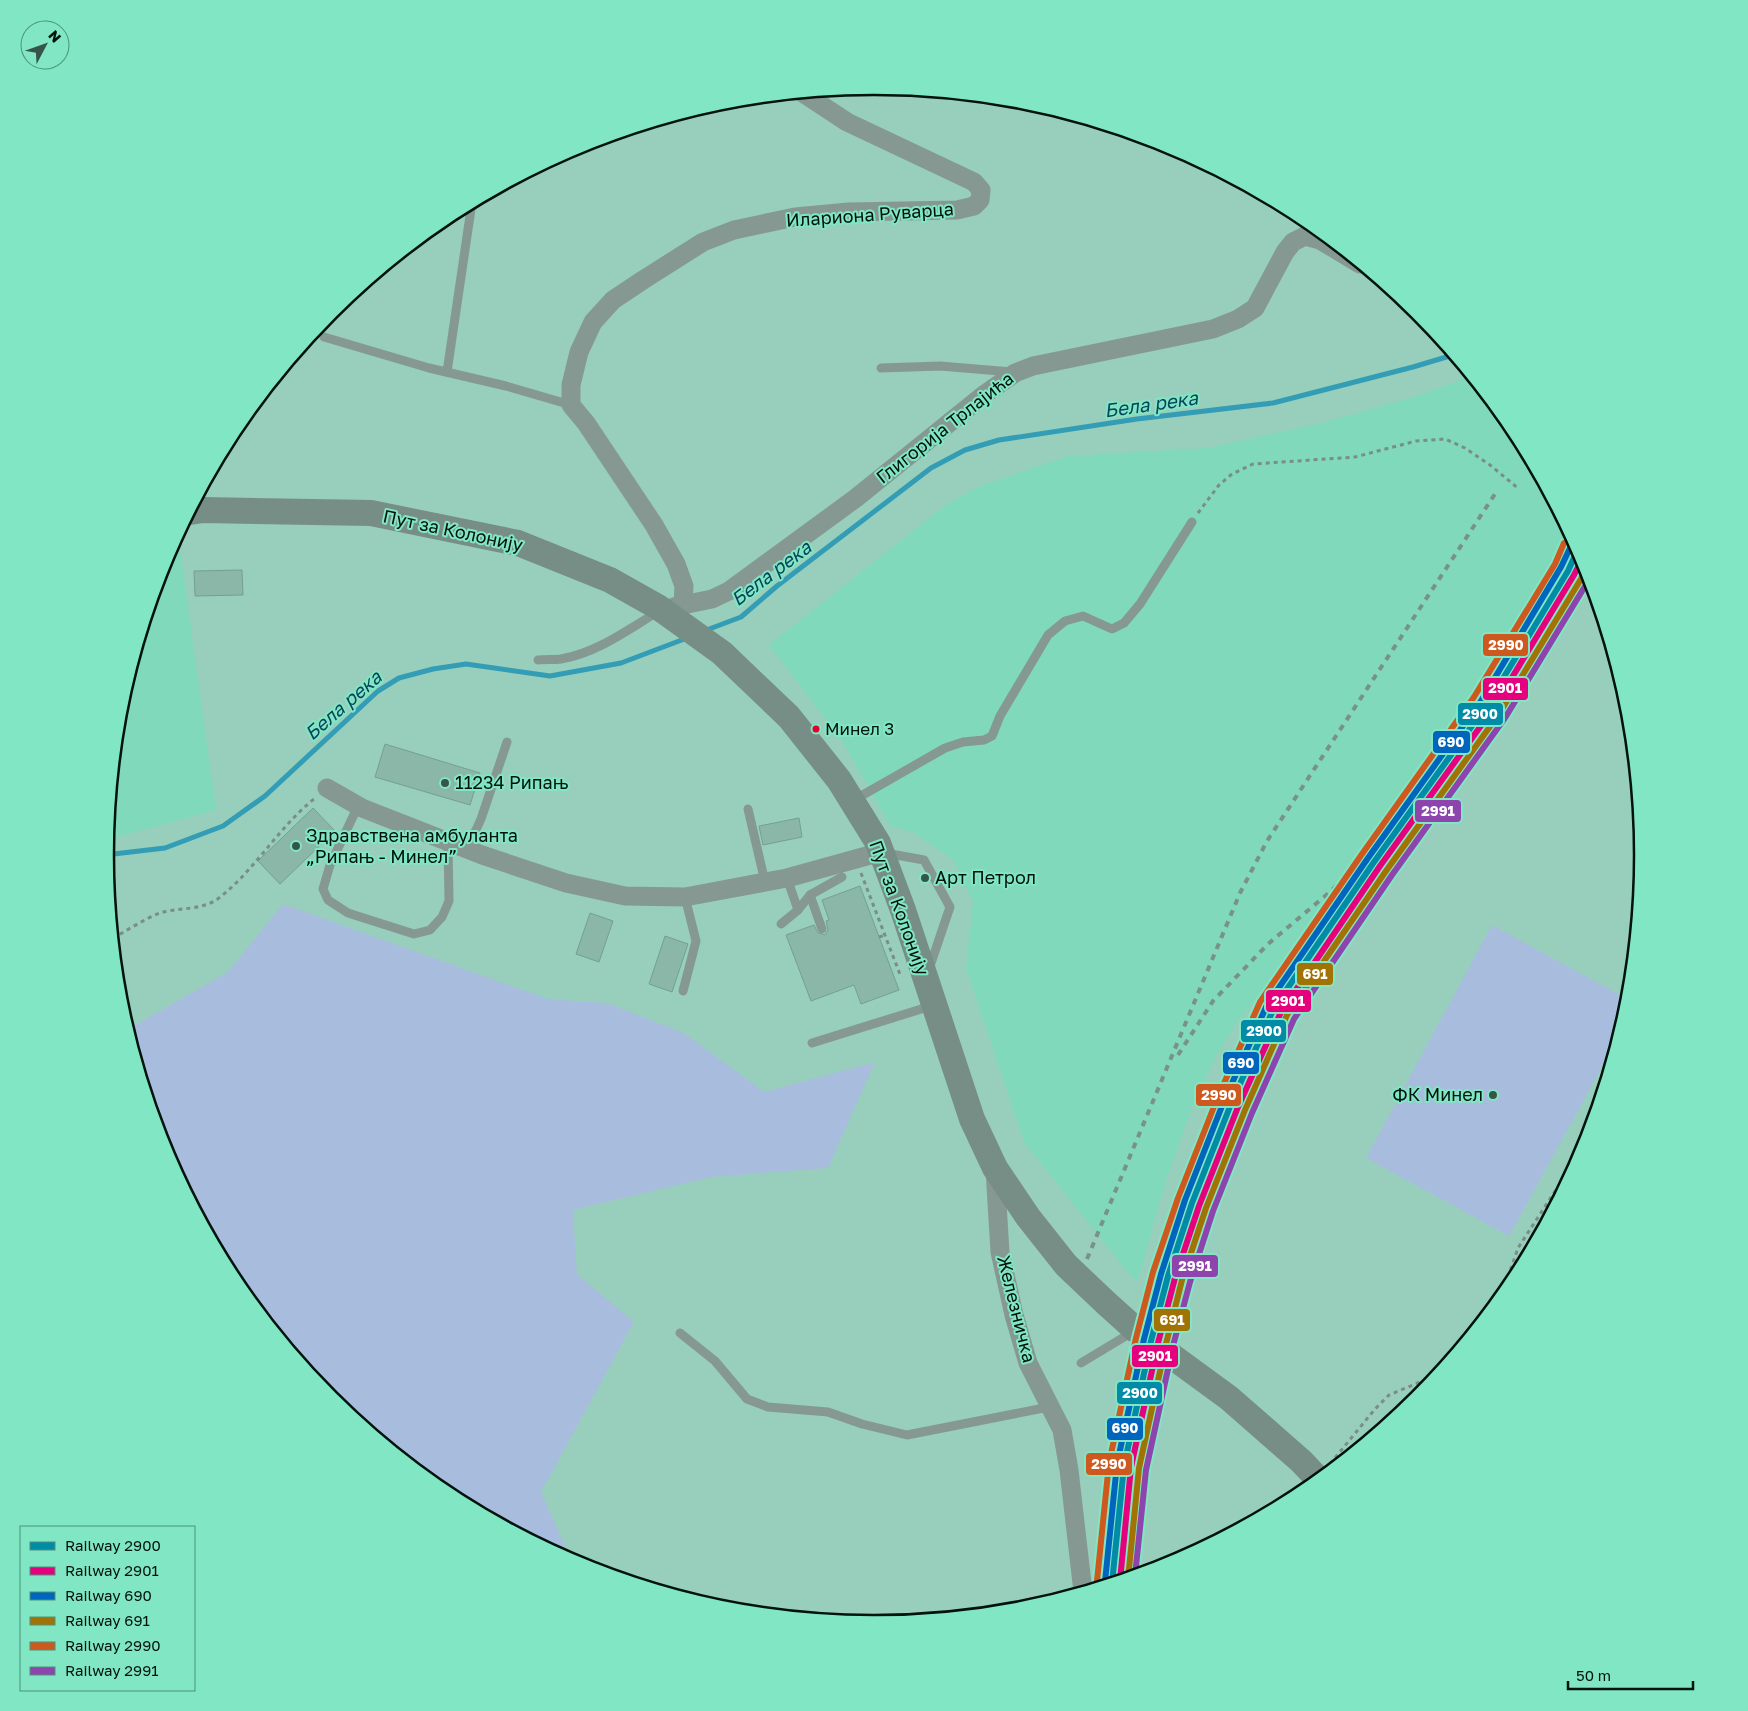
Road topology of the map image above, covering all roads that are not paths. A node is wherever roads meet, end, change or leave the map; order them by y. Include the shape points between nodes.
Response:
1 (811, 98) edge
2 (471, 211) edge
3 (1323, 242) edge
4 (324, 337) dead end
5 (881, 368) dead end
6 (447, 372) junction
7 (1014, 373) junction
8 (572, 405) junction
9 (196, 511) edge
10 (1192, 522) road end
11 (676, 613) junction
12 (538, 660) dead end
13 (507, 742) dead end
14 (328, 788) road end
15 (852, 801) junction
16 (358, 806) junction
17 (748, 808) dead end
18 (456, 845) junction
19 (881, 852) junction
20 (842, 877) dead end
21 (787, 878) junction
22 (765, 882) junction
23 (810, 894) junction
24 (685, 897) junction
25 (798, 910) junction
26 (781, 924) dead end
27 (822, 929) dead end
28 (914, 981) junction
29 (683, 991) dead end
30 (934, 1005) junction
31 (812, 1043) dead end
32 (995, 1168) junction
33 (1136, 1330) junction
34 (680, 1333) dead end
35 (1081, 1363) dead end
36 (1049, 1407) junction
37 (1314, 1476) edge
38 (1082, 1587) edge

1 - 8 street, Илариона Руварца via 847,122 974,182 981,190 980,200 974,206 957,210 795,216 734,230 703,242 613,300 592,322 578,352 571,385
2 - 6 lane
3 - 7 street, Глигорија Трлајића via 1305,236 1293,242 1255,308 1238,319 1212,329 1033,366
4 - 6 lane
5 - 7 lane via 940,366
6 - 8 lane
7 - 11 street, Глигорија Трлајића via 856,498 729,591
8 - 11 street via 654,525 676,564 684,586
9 - 11 street, Пут за Колонију via 371,513 518,543 610,580
10 - 15 lane via 1140,604 1124,622 1112,629 1082,616 1064,621 1048,635 1000,716 992,736 945,748
11 - 12 lane via 588,651 561,659
11 - 15 street, Пут за Колонију via 789,717
13 - 18 lane via 476,830
14 - 16 street
15 - 19 street, Пут за Колонију
16 - 18 street
16 - 18 lane via 330,865 323,889 328,900 348,913 414,934 430,930 442,917 449,901
17 - 22 lane
18 - 24 street via 575,885 625,896
19 - 21 street
19 - 28 street, Пут за Колонију
19 - 28 lane via 924,860 950,908
20 - 23 lane
21 - 22 street
21 - 25 lane
22 - 24 street
23 - 25 lane
23 - 27 lane
24 - 29 lane via 696,941
25 - 26 lane
28 - 30 street, Пут за Колонију
30 - 31 lane
30 - 32 street, Пут за Колонију via 972,1119
32 - 33 street, Пут за Колонију via 1028,1218 1066,1265
32 - 36 street, Железничка via 1000,1252 1014,1315 1028,1363
33 - 35 lane
33 - 37 street, Пут за Колонију via 1229,1398
34 - 36 lane via 715,1361 747,1399 768,1407 828,1412 907,1435
36 - 38 street, Железничка via 1062,1430 1068,1462

